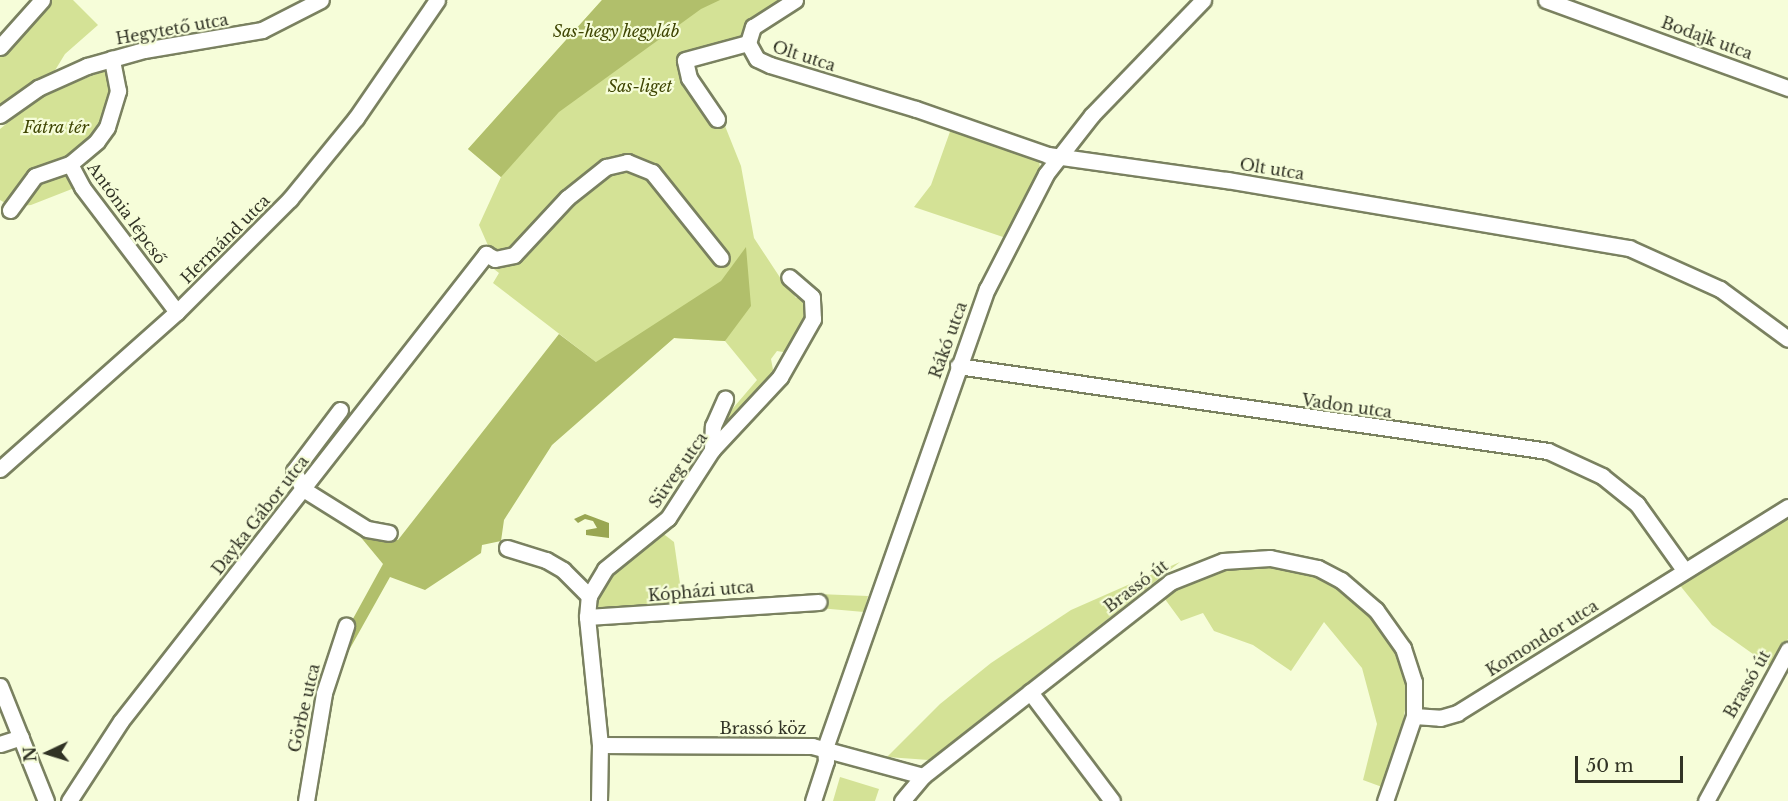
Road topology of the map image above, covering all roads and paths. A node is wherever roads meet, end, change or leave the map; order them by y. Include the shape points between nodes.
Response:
1 (42, 0) edge
2 (321, 0) edge
3 (437, 0) edge
4 (795, 0) edge
5 (1203, 0) edge
6 (1546, 0) edge
7 (748, 43) junction
8 (0, 47) edge
9 (112, 59) junction
10 (1788, 88) edge
11 (0, 116) edge
12 (717, 118) dead end
13 (1061, 156) junction
14 (70, 164) junction
15 (10, 210) dead end
16 (721, 258) dead end
17 (789, 277) dead end
18 (177, 312) junction
19 (1788, 339) edge
20 (958, 366) junction
21 (725, 399) dead end
22 (339, 410) dead end
23 (711, 450) junction
24 (0, 469) edge
25 (303, 489) junction
26 (1788, 507) edge
27 (388, 533) dead end
28 (507, 549) dead end
29 (1684, 570) junction
30 (590, 596) junction
31 (819, 602) dead end
32 (587, 617) junction
33 (346, 626) dead end
34 (1788, 650) edge
35 (0, 686) edge
36 (1030, 692) junction
37 (1414, 716) junction
38 (21, 737) junction
39 (0, 744) edge
40 (600, 745) junction
41 (825, 748) junction
42 (923, 776) junction
43 (46, 801) edge
44 (69, 801) edge
45 (306, 801) edge
46 (599, 801) edge
47 (813, 801) edge
48 (902, 801) edge
49 (1112, 801) edge
50 (1385, 801) edge
51 (1706, 801) edge

1 - 8 street
2 - 9 street, Hegytető utca via 262,30
3 - 18 street, Hermánd utca via 356,118 290,199
4 - 7 street via 753,27
5 - 13 street, Rákó utca via 1092,115
6 - 10 street, Bodajk utca
7 - 12 street via 685,60 689,78
7 - 13 street, Olt utca via 757,59 770,65
9 - 11 street, Hegytető utca via 38,88
9 - 14 street via 118,91 107,127
13 - 19 street, Olt utca via 1446,215 1629,248 1720,289
13 - 20 street, Rákó utca via 1046,174 987,289
14 - 15 street via 35,176
14 - 18 street, Antónia lépcső via 82,187
16 - 25 street, Dayka Gábor utca via 652,172 627,162 615,163 595,174 514,255 495,259 486,254
17 - 23 street, Süveg utca via 812,297 813,319 780,377
18 - 24 street, Hermánd utca
20 - 29 street, Vadon utca via 1548,451 1602,476 1637,504
20 - 41 street, Rákó utca
21 - 23 street via 713,426
22 - 25 street via 294,471
23 - 30 street, Süveg utca via 668,518 605,569
25 - 27 street via 367,529
25 - 44 street, Dayka Gábor utca via 121,721
26 - 29 street
28 - 30 street via 546,560 564,570
29 - 37 street, Komondor utca via 1457,713 1440,718
30 - 32 street, Süveg utca
31 - 32 street, Kópházi utca
32 - 40 street, Süveg utca
33 - 45 street, Görbe utca via 324,693
34 - 51 street, Brassó út
35 - 38 street
36 - 37 street, Brassó út via 1184,573 1223,561 1270,558 1310,566 1341,579 1376,610 1391,628 1410,667
36 - 42 street, Brassó út
36 - 49 street
37 - 50 street, Brassó út
38 - 39 street
38 - 43 street
40 - 41 street, Brassó köz
40 - 46 street, Süveg utca
41 - 42 street, Brassó köz
41 - 47 street via 826,760
42 - 48 street, Brassó út

